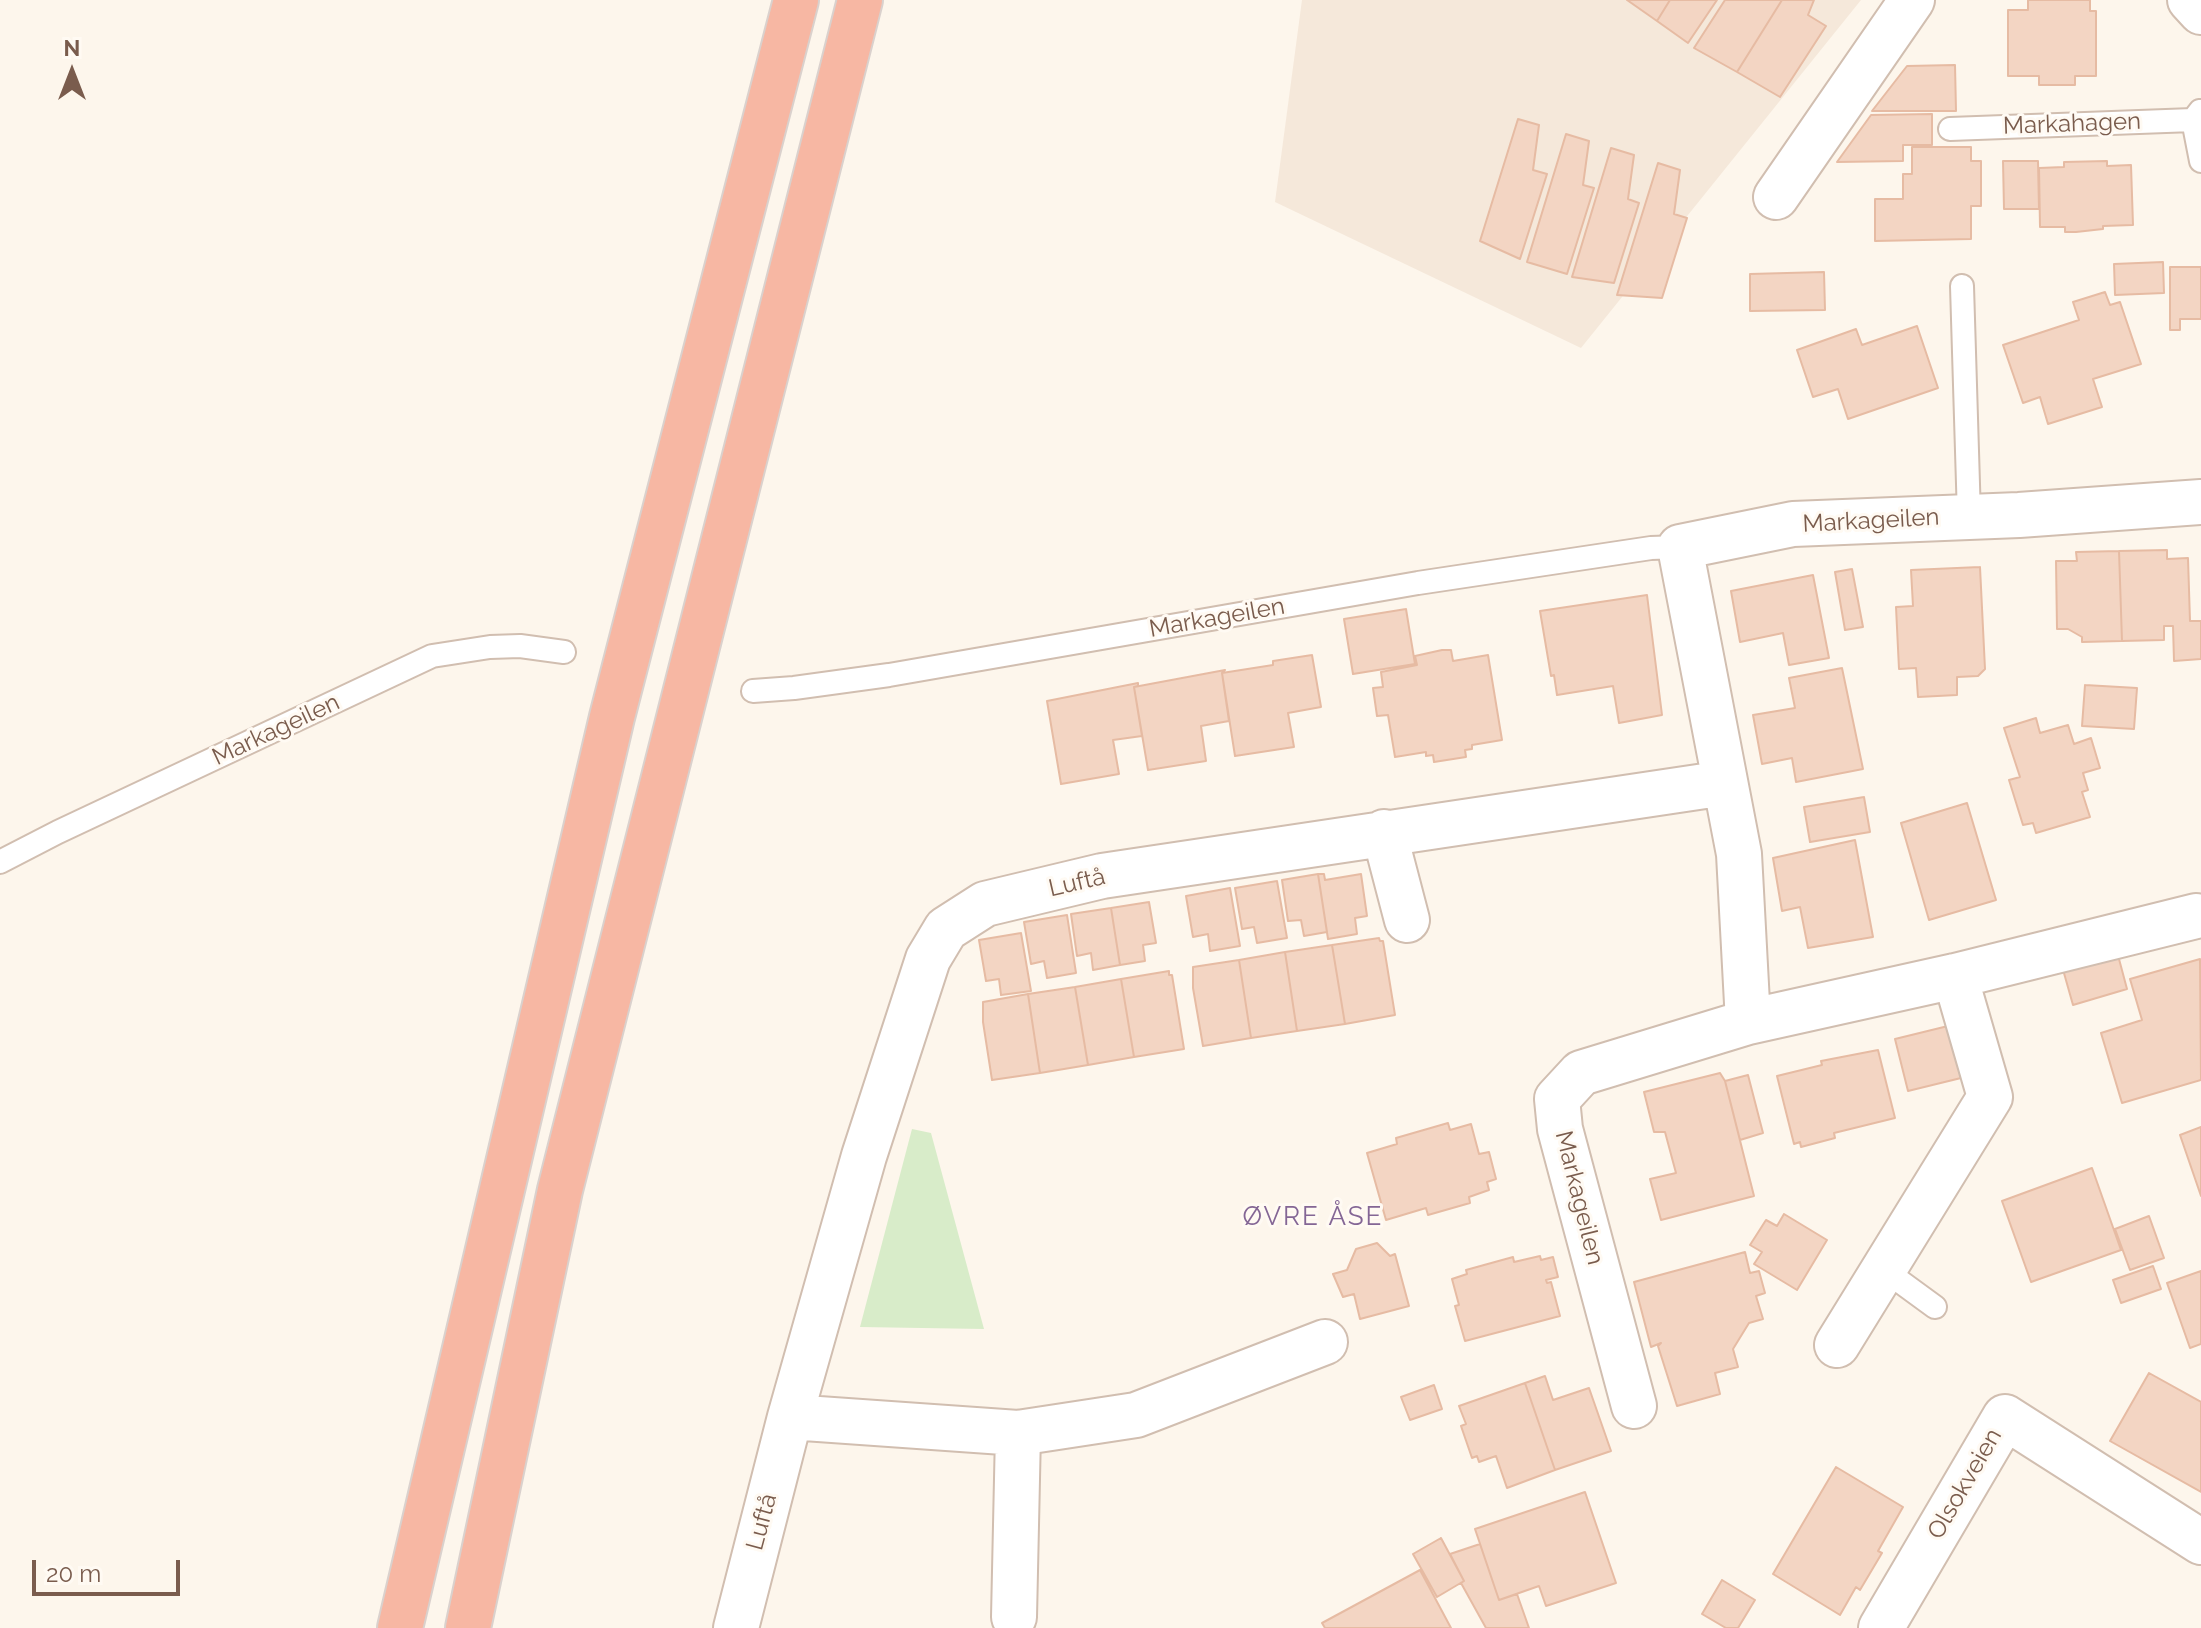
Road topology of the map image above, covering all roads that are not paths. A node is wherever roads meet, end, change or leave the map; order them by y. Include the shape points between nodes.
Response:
1 (796, 0) edge
2 (860, 0) edge
3 (1912, 0) edge
4 (2190, 0) edge
5 (2201, 12) edge
6 (2197, 115) edge
7 (1950, 129) dead end
8 (2201, 161) edge
9 (1776, 197) dead end
10 (1962, 286) dead end
11 (2201, 502) edge
12 (1969, 517) junction
13 (1680, 547) junction
14 (564, 652) dead end
15 (753, 691) dead end
16 (1725, 783) junction
17 (1384, 832) junction
18 (0, 862) edge
19 (2196, 916) dead end
20 (1407, 920) dead end
21 (1955, 976) junction
22 (1748, 1022) junction
23 (1883, 1269) junction
24 (1935, 1307) dead end
25 (1325, 1342) dead end
26 (1837, 1345) dead end
27 (1634, 1406) dead end
28 (790, 1417) junction
29 (1018, 1433) junction
30 (2201, 1542) edge
31 (1014, 1617) dead end
32 (400, 1628) edge
33 (468, 1628) edge
34 (736, 1628) edge
35 (1881, 1628) edge

1 - 32 highway via 612,717
2 - 33 highway via 560,1190
3 - 9 street
4 - 5 street
6 - 7 lane, Markahagen
6 - 8 lane, Markahagen
10 - 12 lane, Markageilen
11 - 12 street, Markageilen
12 - 13 street, Markageilen via 1793,524
13 - 15 lane, Markageilen via 1418,583 889,675
13 - 16 street
14 - 18 lane, Markageilen via 520,646 432,656
16 - 17 street, Luftå
16 - 22 street via 1739,854
17 - 20 street
17 - 28 street, Luftå via 1102,876 985,904 946,929 928,959 864,1156
19 - 21 street, Markageilen
21 - 22 street, Markageilen
21 - 23 street via 1990,1097
22 - 27 street, Markageilen via 1581,1073 1557,1099 1560,1129
23 - 24 lane
23 - 26 street
25 - 29 street via 1136,1415
28 - 29 street
28 - 34 street, Luftå
29 - 31 street
30 - 35 street, Olsokveien via 2005,1417

